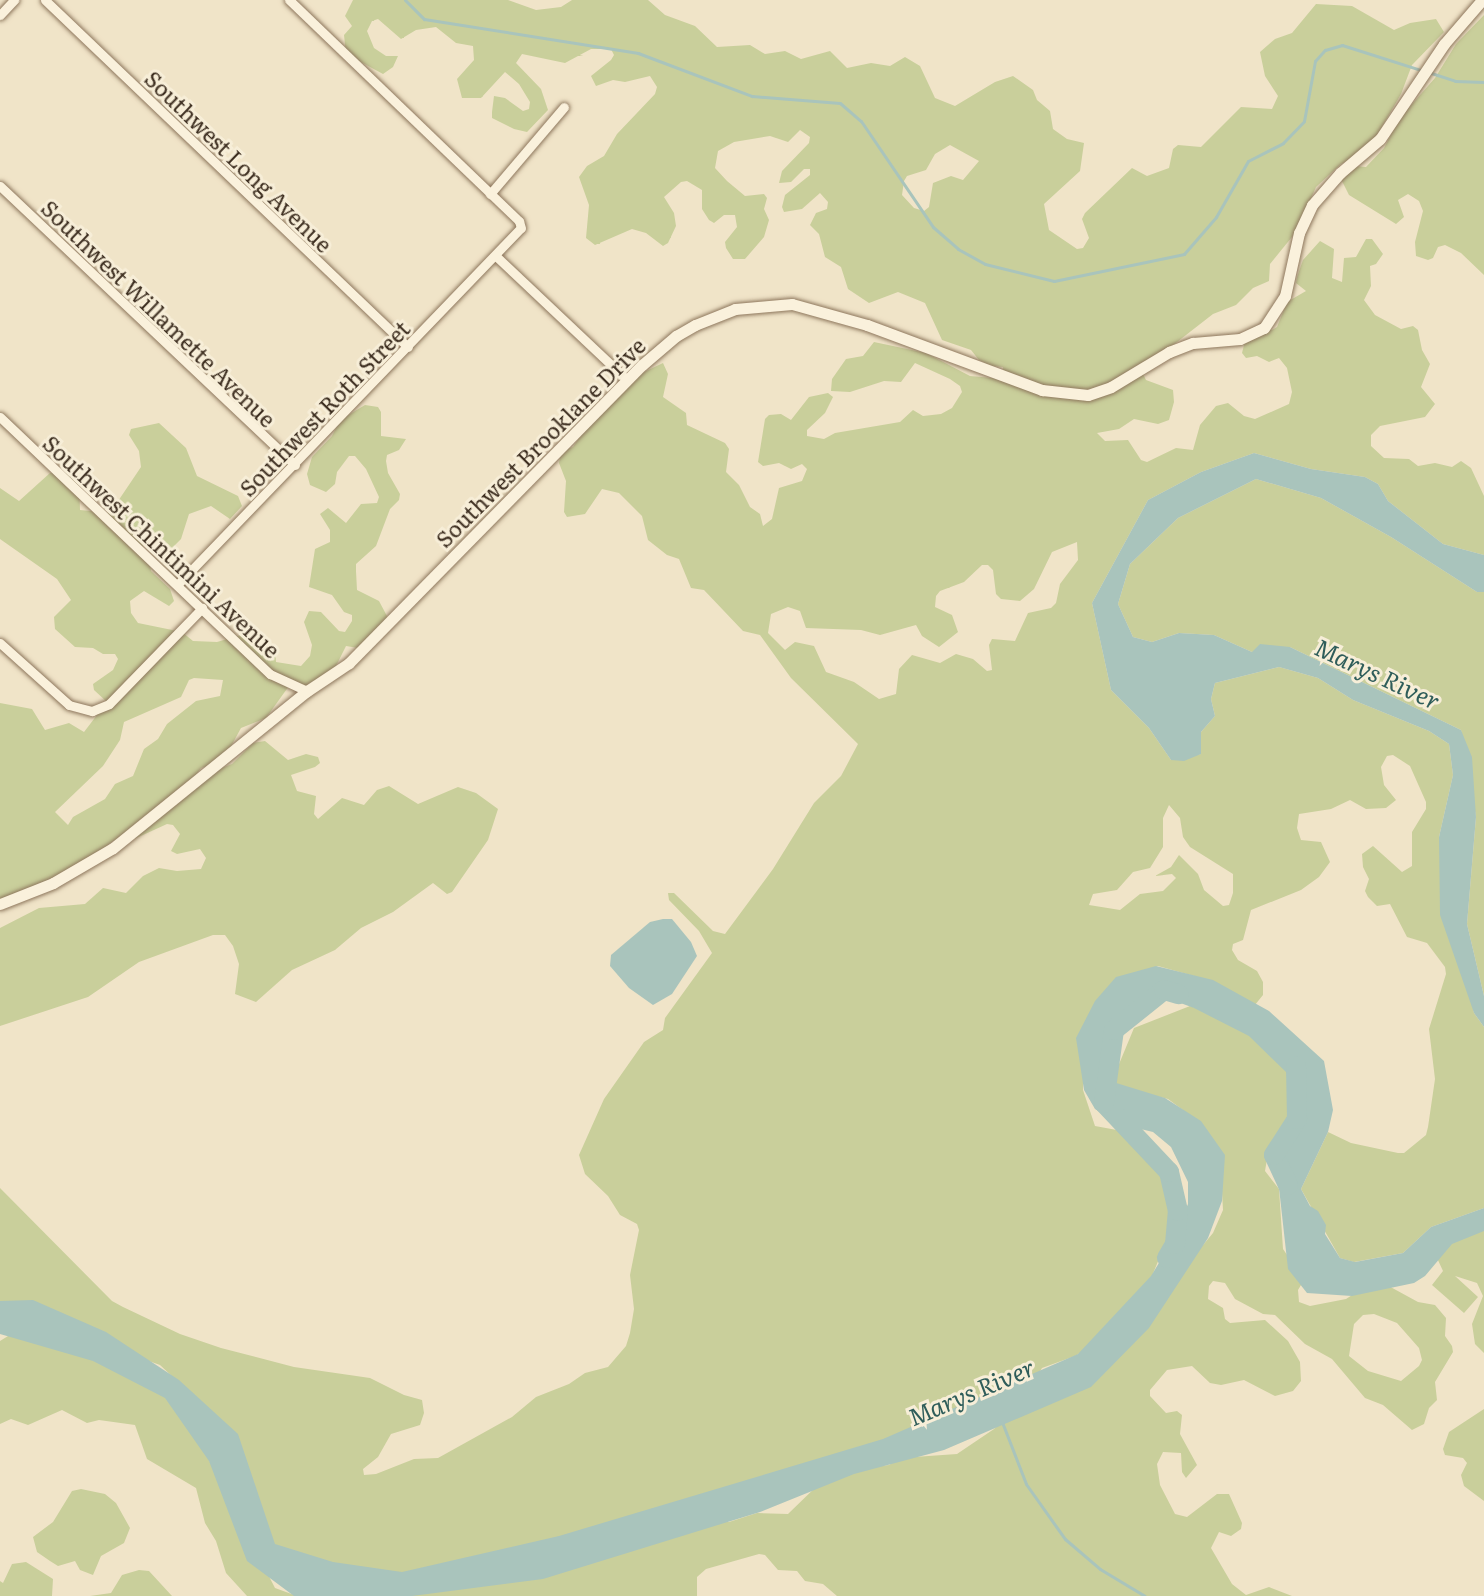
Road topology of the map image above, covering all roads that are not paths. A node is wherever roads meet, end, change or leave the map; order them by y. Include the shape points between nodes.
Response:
1 (14, 0) edge
2 (45, 0) edge
3 (289, 0) edge
4 (1482, 0) edge
5 (0, 15) edge
6 (564, 107) dead end
7 (0, 186) edge
8 (490, 194) junction
9 (497, 257) junction
10 (408, 347) junction
11 (627, 380) junction
12 (0, 417) edge
13 (295, 465) junction
14 (178, 584) junction
15 (202, 608) junction
16 (0, 643) edge
17 (307, 691) junction
18 (0, 904) edge

1 - 5 street
2 - 10 street, Southwest Long Avenue
3 - 8 street
4 - 11 street, Southwest Brooklane Drive via 1444,44 1380,139 1312,205 1299,233 1280,308 1264,328 1240,339 1193,343 1161,355 1111,387 1088,395 1070,394 1042,390 817,309 761,305 720,314 685,331
6 - 8 street
7 - 13 street, Southwest Willamette Avenue
8 - 9 street, Southwest Roth Street via 521,228
9 - 10 street, Southwest Roth Street
9 - 11 street
10 - 13 street, Southwest Roth Street
11 - 17 street, Southwest Brooklane Drive via 377,637
12 - 14 street, Southwest Chintimini Avenue
13 - 14 street, Southwest Roth Street
14 - 15 street, Southwest Chintimini Avenue
15 - 16 street via 109,704 92,711 69,705
15 - 17 street, Southwest Chintimini Avenue via 270,674
17 - 18 street, Southwest Brooklane Drive via 113,848 53,883

